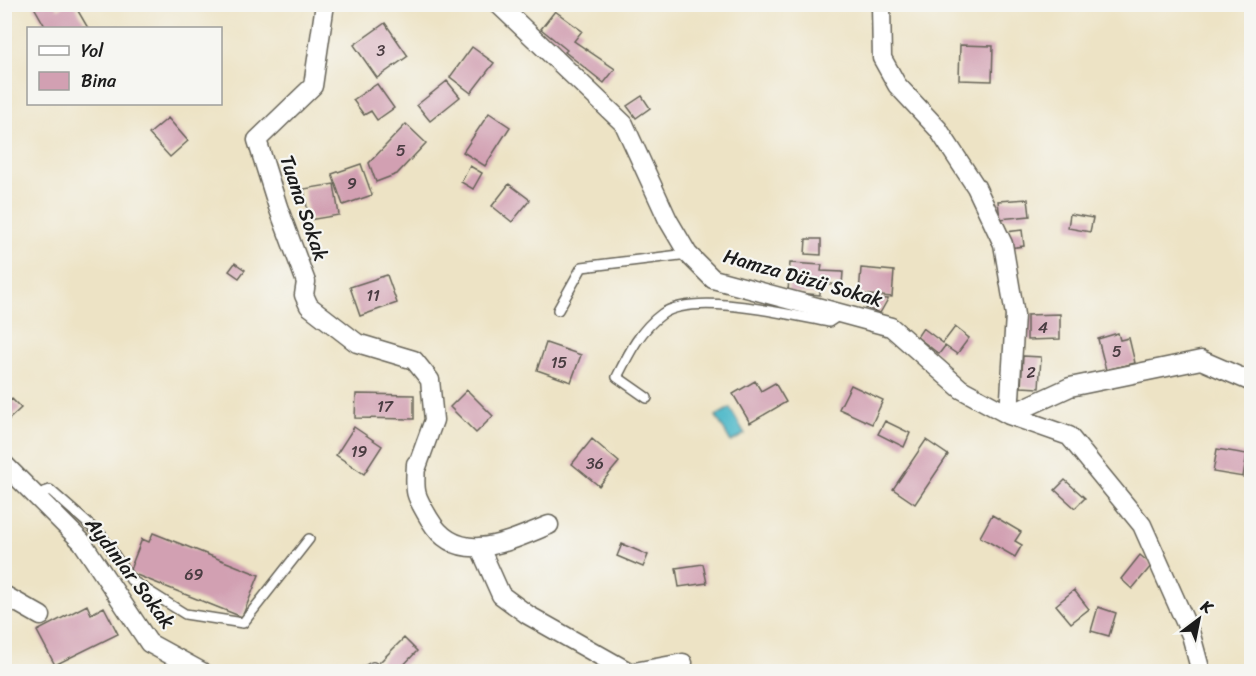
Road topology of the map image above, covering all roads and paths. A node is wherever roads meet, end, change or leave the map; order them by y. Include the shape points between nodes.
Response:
1 (325, 4) edge
2 (498, 4) edge
3 (882, 4) edge
4 (688, 254) junction
5 (558, 310) dead end
6 (841, 314) junction
7 (1251, 382) edge
8 (647, 398) dead end
9 (1009, 415) junction
10 (4, 464) edge
11 (35, 495) junction
12 (549, 525) dead end
13 (309, 539) dead end
14 (480, 548) junction
15 (4, 595) edge
16 (41, 616) dead end
17 (683, 663) dead end
18 (202, 672) edge
19 (629, 672) edge
20 (634, 672) edge
21 (1201, 672) edge

1 - 14 street, Tuana Sokak via 313,86 257,140 306,282 304,296 309,306 357,343 414,360 430,380 434,420 417,467 416,464 414,493 437,532 456,545
2 - 4 street, Hamza Düzü Sokak via 624,124
3 - 9 street via 882,58 897,85 938,129 975,187 1003,244 1015,315
4 - 5 lane via 582,267
4 - 6 street, Hamza Düzü Sokak via 713,279
6 - 8 lane via 829,322 701,303 664,312 639,335 617,377
6 - 9 street, Hamza Düzü Sokak via 891,327 961,389
7 - 9 street via 1201,360 1070,387
9 - 21 street, Hamza Düzü Sokak via 1069,436 1142,525 1191,635
10 - 11 street, Aydınlar Sokak
11 - 13 lane via 50,490 102,536 131,580 185,614 243,623
11 - 18 street, Aydınlar Sokak via 82,542 149,643
12 - 14 street, Tuana Sokak
14 - 19 street via 501,595 528,615
15 - 16 street
17 - 20 street

